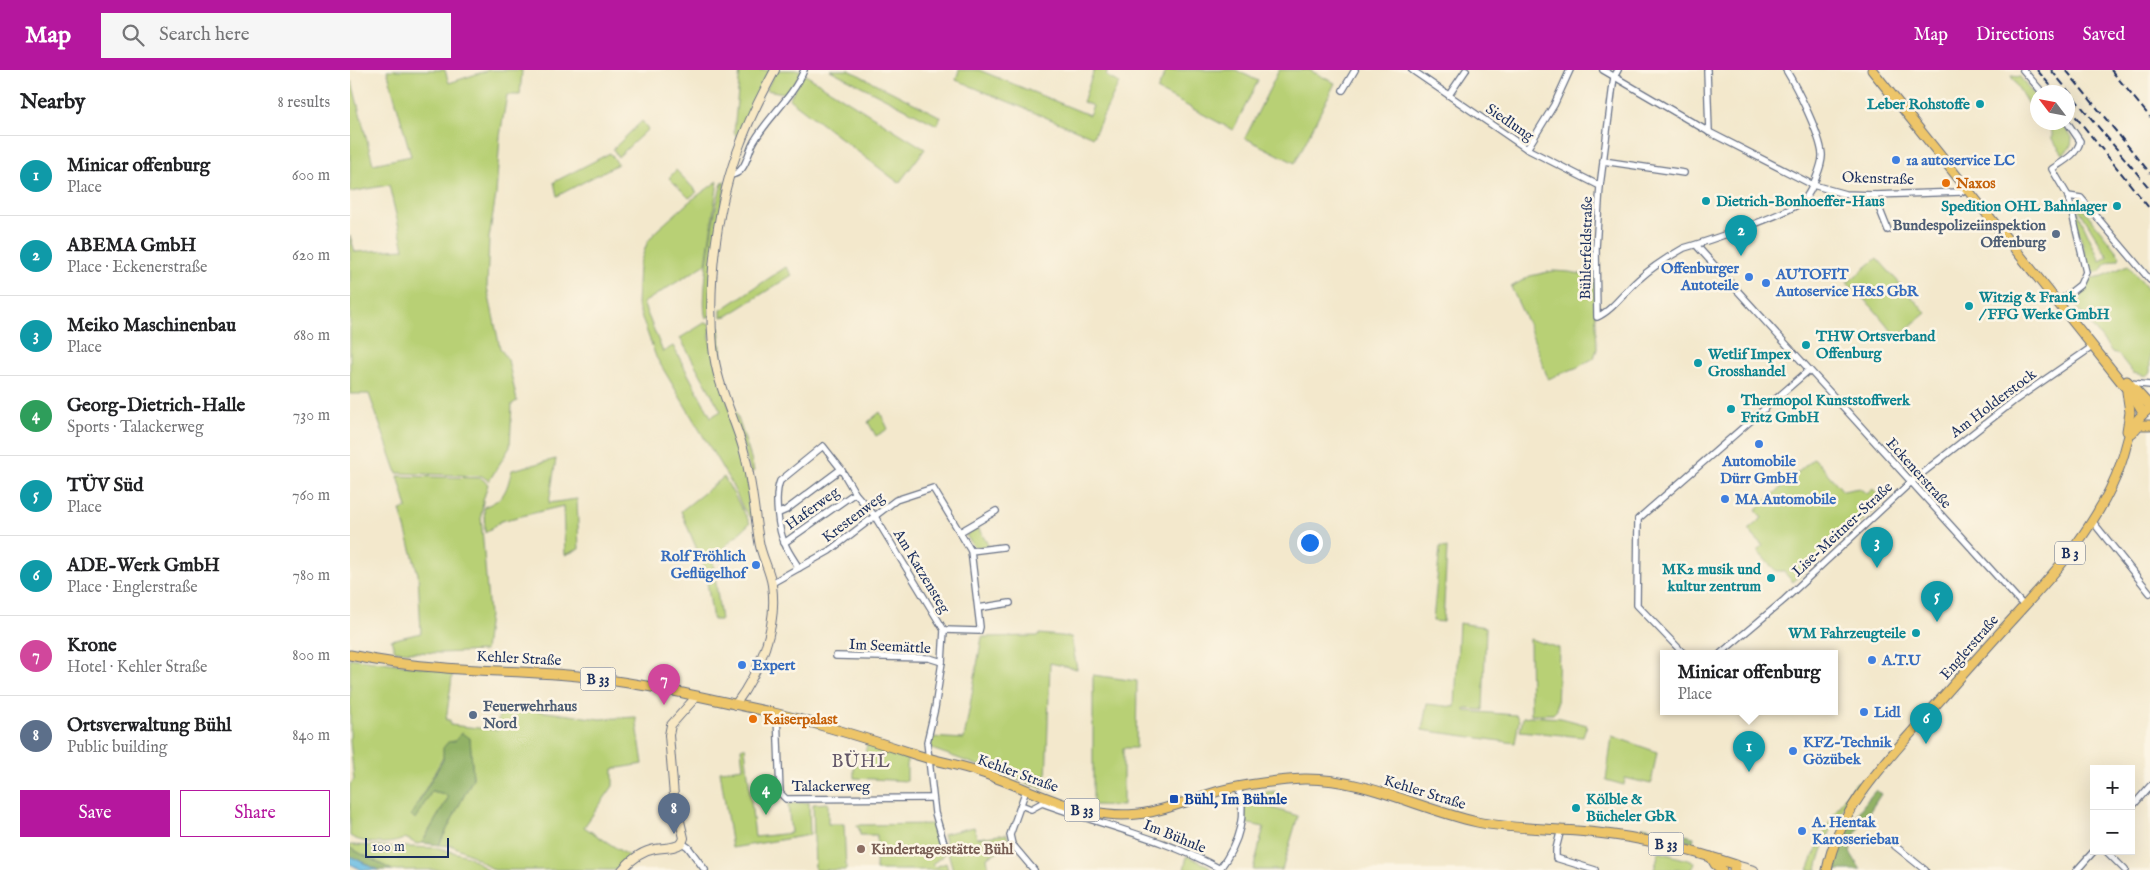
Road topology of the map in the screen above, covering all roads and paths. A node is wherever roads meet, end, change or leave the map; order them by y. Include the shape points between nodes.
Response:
1 (774, 70) edge
2 (804, 70) edge
3 (1355, 70) edge
4 (1412, 70) edge
5 (1466, 70) edge
6 (1570, 70) edge
7 (1603, 70) edge
8 (1618, 70) edge
9 (1706, 70) edge
10 (1786, 70) edge
11 (1872, 70) edge
12 (2023, 70) edge
13 (1614, 77) junction
14 (2036, 85) edge
15 (1343, 90) dead end
16 (1449, 95) junction
17 (2072, 130) edge
18 (1709, 132) junction
19 (1526, 149) junction
20 (1603, 161) junction
21 (1684, 174) dead end
22 (730, 175) junction
23 (1813, 185) junction
24 (1600, 186) junction
25 (1966, 189) junction
26 (1874, 195) junction
27 (2068, 196) junction
28 (1888, 230) dead end
29 (1696, 244) junction
30 (2150, 280) edge
31 (2057, 303) junction
32 (2092, 347) junction
33 (1809, 370) junction
34 (2127, 385) junction
35 (2150, 385) edge
36 (2146, 405) edge
37 (2130, 412) junction
38 (2150, 424) edge
39 (2127, 439) junction
40 (841, 468) junction
41 (1911, 482) junction
42 (855, 493) junction
43 (996, 511) dead end
44 (779, 513) junction
45 (874, 515) junction
46 (2093, 522) junction
47 (960, 532) junction
48 (784, 543) junction
49 (1003, 548) dead end
50 (972, 551) junction
51 (799, 568) junction
52 (772, 583) junction
53 (2150, 593) edge
54 (1010, 603) dead end
55 (2024, 606) junction
56 (978, 608) junction
57 (944, 630) junction
58 (1680, 650) edge
59 (1725, 650) edge
60 (350, 656) edge
61 (836, 656) dead end
62 (942, 662) junction
63 (696, 696) junction
64 (735, 705) junction
65 (776, 714) junction
66 (930, 758) junction
67 (2150, 786) edge
68 (1238, 787) junction
69 (1026, 790) junction
70 (933, 798) junction
71 (2135, 803) edge
72 (1021, 805) junction
73 (1119, 829) joint
74 (1561, 829) junction
75 (682, 843) junction
76 (1895, 846) dead end
77 (945, 847) dead end
78 (2090, 855) edge
79 (2110, 855) edge
80 (1711, 857) junction
81 (1735, 868) edge
82 (622, 870) edge
83 (704, 870) edge
84 (1034, 870) edge
85 (1219, 870) edge
86 (1595, 870) edge
87 (1722, 870) edge
88 (1754, 870) edge
89 (1827, 870) edge
90 (1925, 870) edge
91 (2077, 870) edge
92 (2125, 870) edge

1 - 22 street via 754,110
2 - 22 street via 793,91 754,141 743,168 736,175
3 - 15 street
4 - 16 street, Siedlung
5 - 16 street
6 - 19 street via 1554,105
7 - 13 street, Okenstraße
8 - 13 street
9 - 18 street
10 - 23 street via 1817,136 1822,156
11 - 25 main road, B 3
12 - 14 street
13 - 18 street, Okenstraße
13 - 20 street, Bühlerfeldstraße
16 - 19 street, Siedlung
17 - 27 street via 2080,141 2079,146 2052,169
18 - 23 street, Okenstraße
19 - 24 street, Siedlung
20 - 21 street
20 - 24 street, Bühlerfeldstraße
22 - 52 street via 715,256 712,331 715,366 743,448 760,549
23 - 26 street, Okenstraße via 1845,194
23 - 29 street, Bühlerfeldstraße via 1803,201 1781,213
24 - 29 street, Bühlerfeldstraße via 1596,248 1597,317 1670,255
25 - 26 street, Okenstraße via 1961,192
25 - 31 main road, B 3
26 - 28 street
27 - 30 street via 2081,198
27 - 31 street via 2086,272 2080,285
29 - 33 street, Eckenerstraße
31 - 32 main road, B 3
32 - 34 main road, B 3
32 - 41 street, Am Holderstock via 2014,401
33 - 41 street, Eckenerstraße
33 - 58 street via 1638,519 1637,605
34 - 35 street
34 - 36 main road, B 3
34 - 37 main road, Englerstraße / B 3
36 - 37 main road
36 - 38 street, B 3
36 - 39 main road, Englerstraße / B 3
37 - 39 main road, Englerstraße / B 3
38 - 39 main road, B 3 via 2139,425
39 - 46 main road, Englerstraße / B 3 via 2122,462
40 - 42 street, Am Katzensteg
40 - 44 street
40 - 44 street, Am Katzensteg via 823,446 780,481 777,493
41 - 55 street, Eckenerstraße
41 - 59 street, Lise-Meitner-Straße via 1792,593
42 - 45 street, Am Katzensteg
42 - 48 street, Haferweg
43 - 47 street
44 - 48 street
45 - 47 street, Krestenweg via 896,500 933,488
45 - 51 street, Krestenweg via 829,551
45 - 57 street, Am Katzensteg
46 - 53 street
46 - 55 main road, Englerstraße / B 3
47 - 50 street, Krestenweg
48 - 51 street
49 - 50 street
50 - 56 street, Krestenweg
51 - 52 street, Krestenweg
52 - 64 street via 770,629 756,670
54 - 56 street
55 - 89 main road, Englerstraße / B 3 via 1856,800 1834,841
56 - 57 street, Krestenweg via 979,631
57 - 62 street, Am Katzensteg
60 - 63 main road, Kehler Straße / B 33 via 435,667 582,676
61 - 62 street, Im Seemättle via 929,658
62 - 66 street, Am Katzensteg via 927,736
63 - 64 main road, Kehler Straße / B 33
63 - 75 street via 672,725 669,735 672,779 684,838
64 - 65 main road, Kehler Straße / B 33
65 - 66 main road, Kehler Straße / B 33
65 - 70 street, Talackerweg via 780,792 786,799
66 - 69 main road, Kehler Straße / B 33
66 - 70 street, Am Katzensteg
67 - 71 street
68 - 69 main road, Kehler Straße / B 33 via 1152,812 1128,815 1088,812
68 - 74 main road, Kehler Straße / B 33 via 1304,780 1329,781 1397,796 1480,822
68 - 85 street via 1242,806 1239,832 1234,848
69 - 72 street
70 - 77 street, Am Katzensteg
72 - 73 street, Kehler Straße via 1031,810 1042,803
72 - 84 street via 1010,835 1012,844
73 - 85 street, Im Bühnle via 1139,834
74 - 80 main road, Kehler Straße / B 33 via 1645,840
74 - 86 street via 1556,858
75 - 82 street via 646,852
75 - 83 street
76 - 90 street
78 - 91 street
79 - 92 street
80 - 81 main road, Kehler Straße / B 33
80 - 87 main road
81 - 88 street

